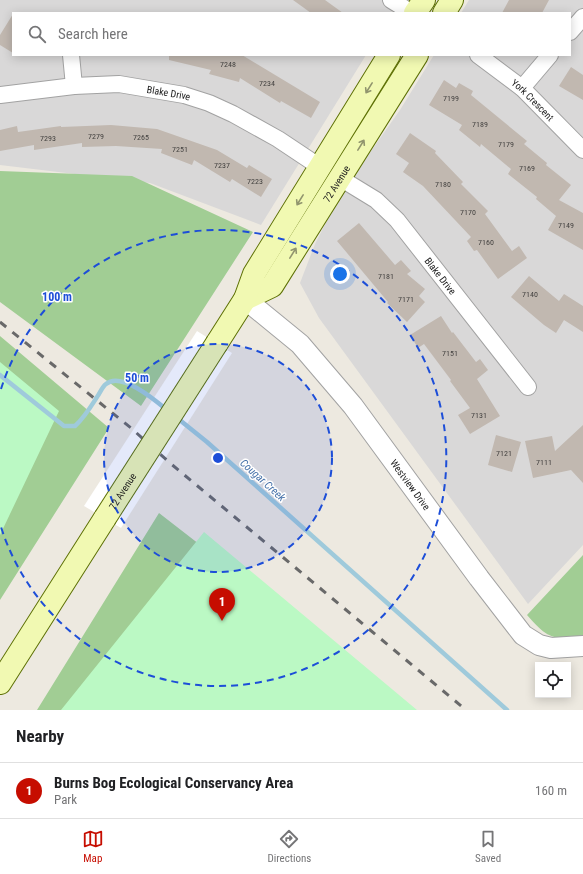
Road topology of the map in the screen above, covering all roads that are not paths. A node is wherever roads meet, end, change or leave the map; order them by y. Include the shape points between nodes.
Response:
1 (391, 0) edge
2 (424, 0) edge
3 (452, 0) edge
4 (410, 12) edge
5 (416, 12) edge
6 (445, 12) edge
7 (583, 17) edge
8 (571, 31) edge
9 (71, 56) edge
10 (388, 56) edge
11 (416, 56) edge
12 (479, 56) edge
13 (549, 56) edge
14 (74, 86) junction
15 (522, 88) junction
16 (0, 95) edge
17 (583, 150) edge
18 (320, 166) junction
19 (340, 178) junction
20 (245, 298) junction
21 (528, 387) dead end
22 (583, 646) edge
23 (0, 683) edge

1 - 4 street
2 - 5 main road
3 - 6 main road
7 - 8 street
9 - 14 street
10 -> 18 main road, 72 Avenue
19 -> 11 main road, 72 Avenue
12 - 15 street, York Crescent
13 - 15 street
14 - 16 street, Blake Drive
14 - 18 street, Blake Drive via 119,84 184,95 209,103 278,139
15 - 17 street, York Crescent
18 -> 20 main road, 72 Avenue via 254,274
20 -> 19 main road, 72 Avenue via 272,286
19 - 21 street, Blake Drive via 376,200 397,220
20 - 22 street, Westview Drive via 300,344 354,406 523,635 539,645 551,648
20 - 23 main road, 72 Avenue, bridge

